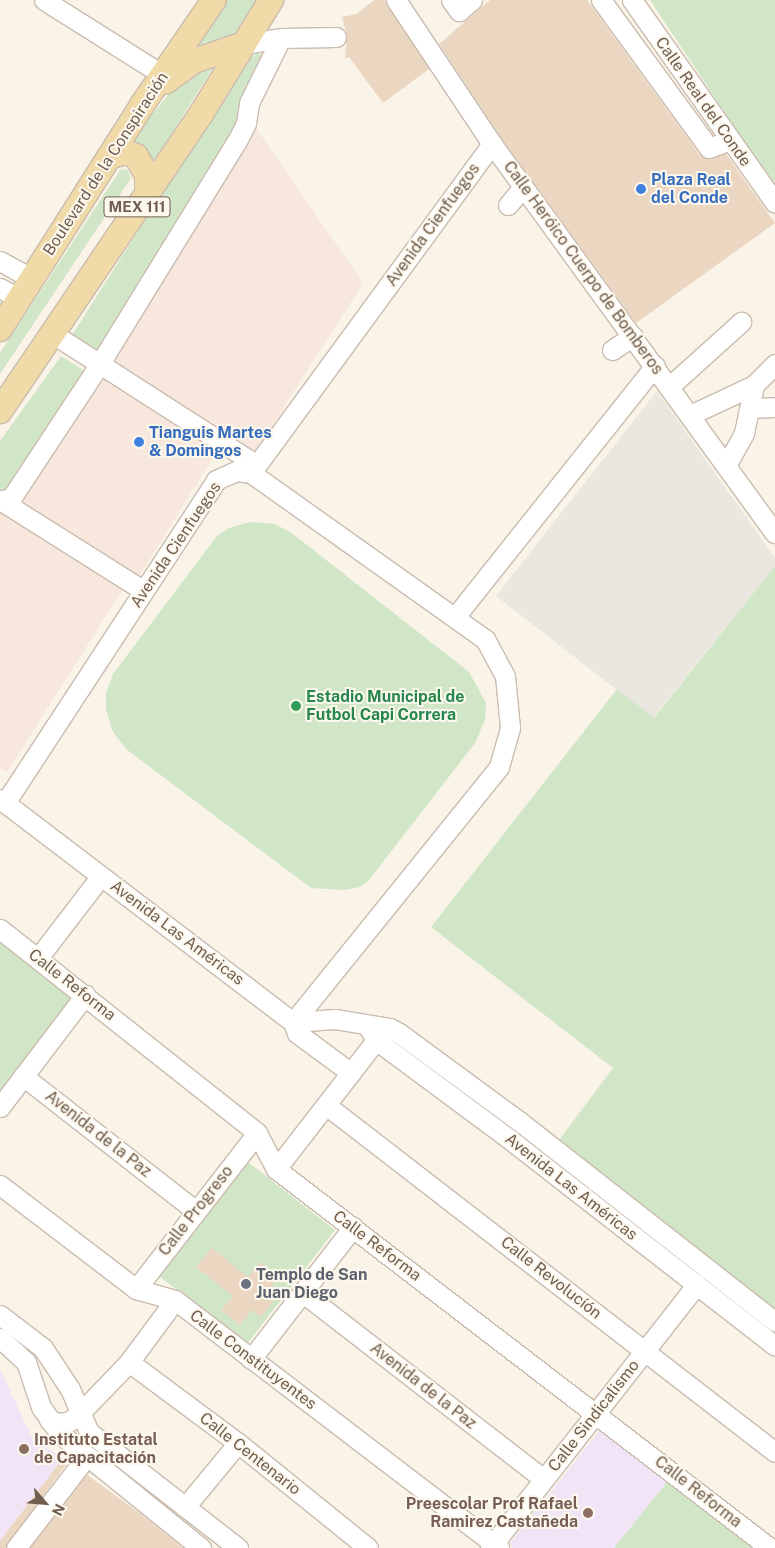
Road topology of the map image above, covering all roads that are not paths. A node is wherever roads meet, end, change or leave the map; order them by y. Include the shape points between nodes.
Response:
1 (44, 0) edge
2 (214, 0) edge
3 (271, 0) edge
4 (396, 0) edge
5 (451, 0) edge
6 (472, 0) edge
7 (601, 0) edge
8 (632, 0) edge
9 (336, 37) dead end
10 (281, 38) junction
11 (244, 44) junction
12 (163, 74) junction
13 (142, 104) junction
14 (730, 140) junction
15 (492, 144) junction
16 (109, 157) junction
17 (523, 187) junction
18 (89, 188) junction
19 (147, 192) junction
20 (775, 203) edge
21 (508, 204) dead end
22 (0, 260) edge
23 (22, 273) junction
24 (3, 296) edge
25 (741, 322) dead end
26 (0, 329) edge
27 (53, 334) junction
28 (633, 336) junction
29 (612, 350) dead end
30 (775, 364) edge
31 (99, 365) junction
32 (655, 366) junction
33 (28, 373) junction
34 (754, 385) junction
35 (0, 386) edge
36 (670, 386) junction
37 (775, 407) edge
38 (750, 408) junction
39 (0, 411) edge
40 (690, 415) junction
41 (727, 464) junction
42 (254, 469) junction
43 (0, 500) edge
44 (775, 533) edge
45 (144, 590) junction
46 (455, 617) junction
47 (3, 801) edge
48 (101, 876) junction
49 (0, 929) edge
50 (38, 958) junction
51 (85, 995) junction
52 (293, 1022) junction
53 (378, 1031) junction
54 (351, 1072) junction
55 (23, 1076) junction
56 (326, 1105) junction
57 (0, 1106) edge
58 (519, 1121) junction
59 (257, 1133) junction
60 (508, 1138) junction
61 (276, 1170) junction
62 (0, 1186) edge
63 (196, 1211) junction
64 (353, 1227) junction
65 (697, 1284) junction
66 (732, 1288) junction
67 (136, 1290) junction
68 (303, 1293) junction
69 (175, 1300) junction
70 (720, 1303) junction
71 (0, 1315) edge
72 (775, 1322) edge
73 (0, 1338) edge
74 (775, 1346) edge
75 (644, 1351) junction
76 (251, 1359) junction
77 (129, 1362) junction
78 (64, 1381) junction
79 (36, 1391) junction
80 (80, 1413) junction
81 (596, 1413) junction
82 (49, 1420) junction
83 (238, 1443) junction
84 (775, 1452) edge
85 (88, 1456) junction
86 (544, 1479) junction
87 (185, 1507) junction
88 (228, 1545) edge
89 (494, 1547) edge
90 (16, 1548) edge
91 (201, 1548) edge
92 (368, 1548) edge
93 (770, 1548) edge

1 - 12 street
2 - 12 main road, Boulevard de la Conspiración / MEX 111
3 - 11 main road, MEX 111
4 - 15 street, Calle Heróico Cuerpo de Bomberos
5 - 6 street via 459,10
7 - 14 street via 709,148
8 - 14 street, Calle Real del Conde
9 - 10 street
10 - 11 street
10 - 31 street via 249,103 246,123 237,141
11 - 13 main road via 194,62
11 - 19 main road, MEX 111
12 - 13 main road, Boulevard de la Conspiración / MEX 111
13 - 16 main road, Boulevard de la Conspiración / MEX 111
14 - 20 street, Calle Real del Conde
15 - 17 street, Calle Heróico Cuerpo de Bomberos
15 - 42 street, Avenida Cienfuegos
16 - 18 main road, Boulevard de la Conspiración / MEX 111
16 - 19 main road via 126,152 136,156 147,174
17 - 21 street
17 - 28 street, Calle Heróico Cuerpo de Bomberos
18 - 23 street
18 - 26 main road, Boulevard de la Conspiración / MEX 111
19 - 27 main road, MEX 111
22 - 23 street
23 - 24 street
25 - 36 street
27 - 31 street
27 - 33 main road, MEX 111
28 - 29 street
28 - 32 street, Calle Heróico Cuerpo de Bomberos
30 - 34 street
31 - 42 street
31 - 43 street via 12,497
32 - 36 street, Calle Heróico Cuerpo de Bomberos
32 - 46 street
33 - 35 main road
33 - 39 main road, MEX 111
34 - 38 street
34 - 40 street
36 - 40 street, Calle Heróico Cuerpo de Bomberos
37 - 38 street
38 - 41 street via 744,433
40 - 41 street, Calle Heróico Cuerpo de Bomberos
41 - 44 street, Calle Heróico Cuerpo de Bomberos
42 - 45 street, Avenida Cienfuegos via 236,471 216,480
42 - 46 street
43 - 45 street
45 - 47 street, Avenida Cienfuegos
46 - 52 street via 485,639 505,676 510,728 499,767
47 - 48 street, Avenida Las Américas
48 - 50 street
48 - 52 street, Avenida Las Américas
49 - 50 street, Calle Reforma
50 - 51 street, Calle Reforma
51 - 55 street
51 - 59 street, Calle Reforma
52 - 53 street, Avenida Las Américas via 334,1019
52 - 54 street via 297,1033
53 - 54 street
53 - 58 street, Avenida Las Américas
53 - 60 street, Avenida Las Américas
54 - 56 street
55 - 57 street
55 - 63 street, Avenida de la Paz
56 - 61 street
56 - 75 street, Calle Revolucíón
58 - 60 street
58 - 66 street, Avenida Las Américas
59 - 61 street, Calle Reforma
59 - 63 street, Calle Progreso
60 - 65 street, Avenida Las Américas
61 - 64 street, Calle Reforma
62 - 67 street, Calle Constituyentes
63 - 67 street, Calle Progreso
64 - 68 street
64 - 81 street, Calle Reforma
65 - 70 street, Avenida Las Américas
65 - 75 street, Calle Sindicalismo
66 - 70 street
66 - 72 street, Avenida Las Américas
67 - 69 street, Calle Constituyentes
68 - 76 street
68 - 86 street, Avenida de la Paz
69 - 76 street, Calle Constituyentes
69 - 77 street
70 - 74 street, Avenida Las Américas
71 - 78 street via 43,1348
73 - 79 street via 26,1362
75 - 81 street, Calle Sindicalismo
75 - 84 street, Calle Revolucíón
76 - 89 street, Calle Constituyentes
77 - 80 street
77 - 83 street, Calle Centenario
78 - 79 street via 52,1378 42,1382
78 - 80 street
79 - 82 street
80 - 82 street via 70,1421 59,1423
80 - 87 street via 89,1432
81 - 86 street, Calle Sindicalismo
81 - 93 street, Calle Reforma
82 - 85 street
83 - 87 street
83 - 92 street, Calle Centenario
85 - 90 street
85 - 91 street
86 - 89 street, Calle Sindicalismo
87 - 88 street

